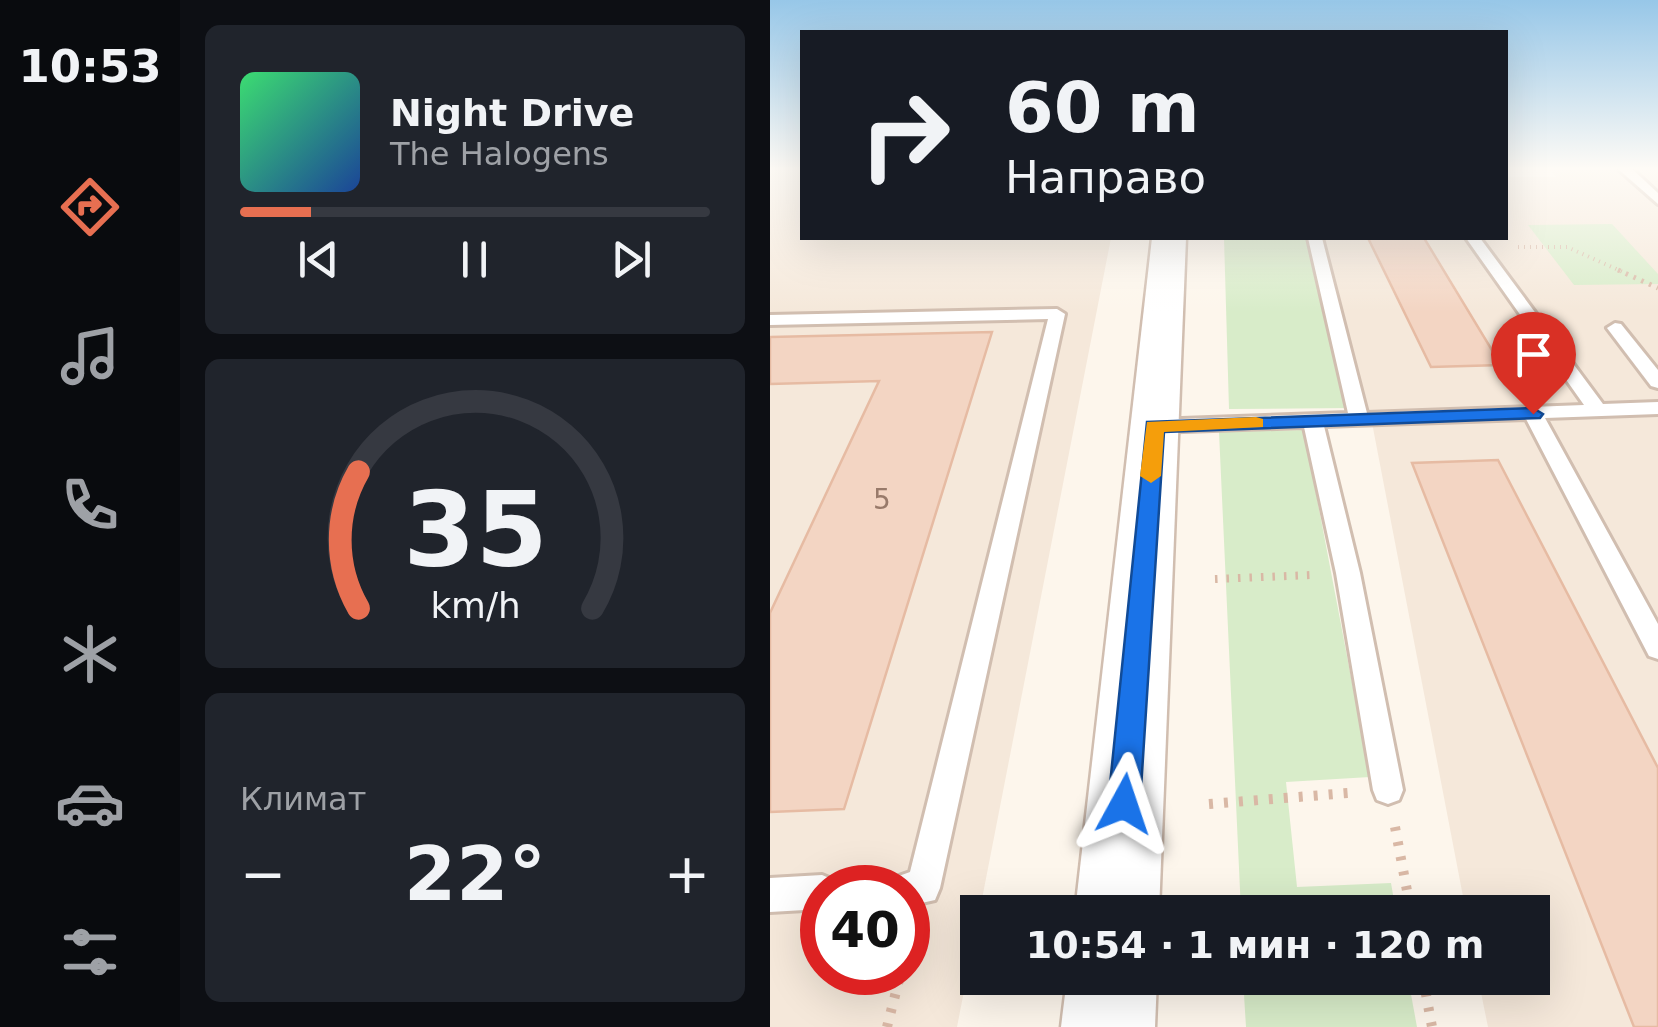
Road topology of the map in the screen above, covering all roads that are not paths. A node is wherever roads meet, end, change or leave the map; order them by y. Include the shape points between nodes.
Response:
1 (1169, 240) edge
2 (1316, 240) edge
3 (1477, 242) edge
4 (770, 320) edge
5 (1615, 328) dead end
6 (1658, 382) edge
7 (1658, 408) edge
8 (1598, 411) junction
9 (1533, 414) junction
10 (1358, 419) junction
11 (1313, 421) junction
12 (1154, 426) junction
13 (1658, 648) edge
14 (1388, 790) road end
15 (929, 865) edge
16 (800, 893) edge
17 (770, 895) edge
18 (1118, 895) edge
19 (1111, 995) edge
20 (1108, 1027) edge

1 - 12 street
2 - 10 lane
3 - 8 lane
4 - 15 lane via 1056,314
5 - 6 lane
7 - 8 lane
8 - 9 lane
9 - 10 lane
9 - 13 lane
10 - 11 lane
11 - 12 lane
11 - 14 lane
12 - 18 street
16 - 17 lane
19 - 20 street

